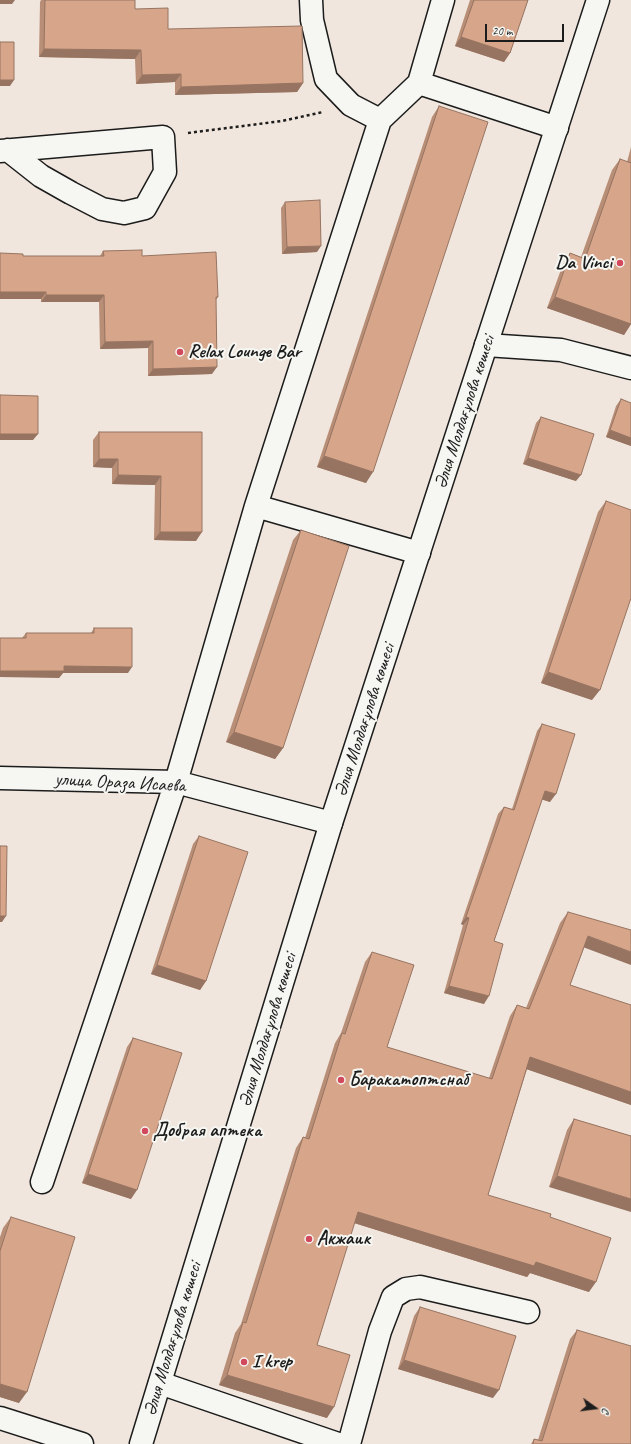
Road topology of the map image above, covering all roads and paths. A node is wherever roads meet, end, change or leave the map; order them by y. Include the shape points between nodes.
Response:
1 (311, 0) edge
2 (443, 0) edge
3 (598, 0) edge
4 (419, 83) junction
5 (351, 106) junction
6 (380, 120) junction
7 (557, 128) junction
8 (163, 137) junction
9 (4, 150) edge
10 (486, 345) junction
11 (631, 368) edge
12 (256, 506) junction
13 (419, 553) junction
14 (0, 778) edge
15 (176, 782) junction
16 (332, 823) junction
17 (42, 1182) dead end
18 (528, 1312) dead end
19 (160, 1383) junction
20 (0, 1418) edge
21 (82, 1444) edge
22 (141, 1444) edge
23 (338, 1444) edge
24 (349, 1444) edge

1 - 5 main road via 312,20 326,79
2 - 4 main road
3 - 7 main road, Әлия Молдағұлова көшесі
4 - 6 main road
4 - 7 main road
5 - 6 main road
5 - 8 path via 282,121
6 - 12 main road
7 - 10 main road, Әлия Молдағұлова көшесі
8 - 9 main road
8 - 9 main road via 165,172 145,208 124,213 102,209 71,193
10 - 11 main road via 561,350
10 - 13 main road, Әлия Молдағұлова көшесі
12 - 13 main road
12 - 15 main road
13 - 16 main road, Әлия Молдағұлова көшесі
14 - 15 main road, улица Ораза Исаева
15 - 16 main road, улица Ораза Исаева
15 - 17 main road
16 - 19 main road, Әлия Молдағұлова көшесі
18 - 24 main road via 420,1287 406,1289 393,1298 380,1331
19 - 22 main road, Әлия Молдағұлова көшесі
19 - 23 main road
20 - 21 main road

